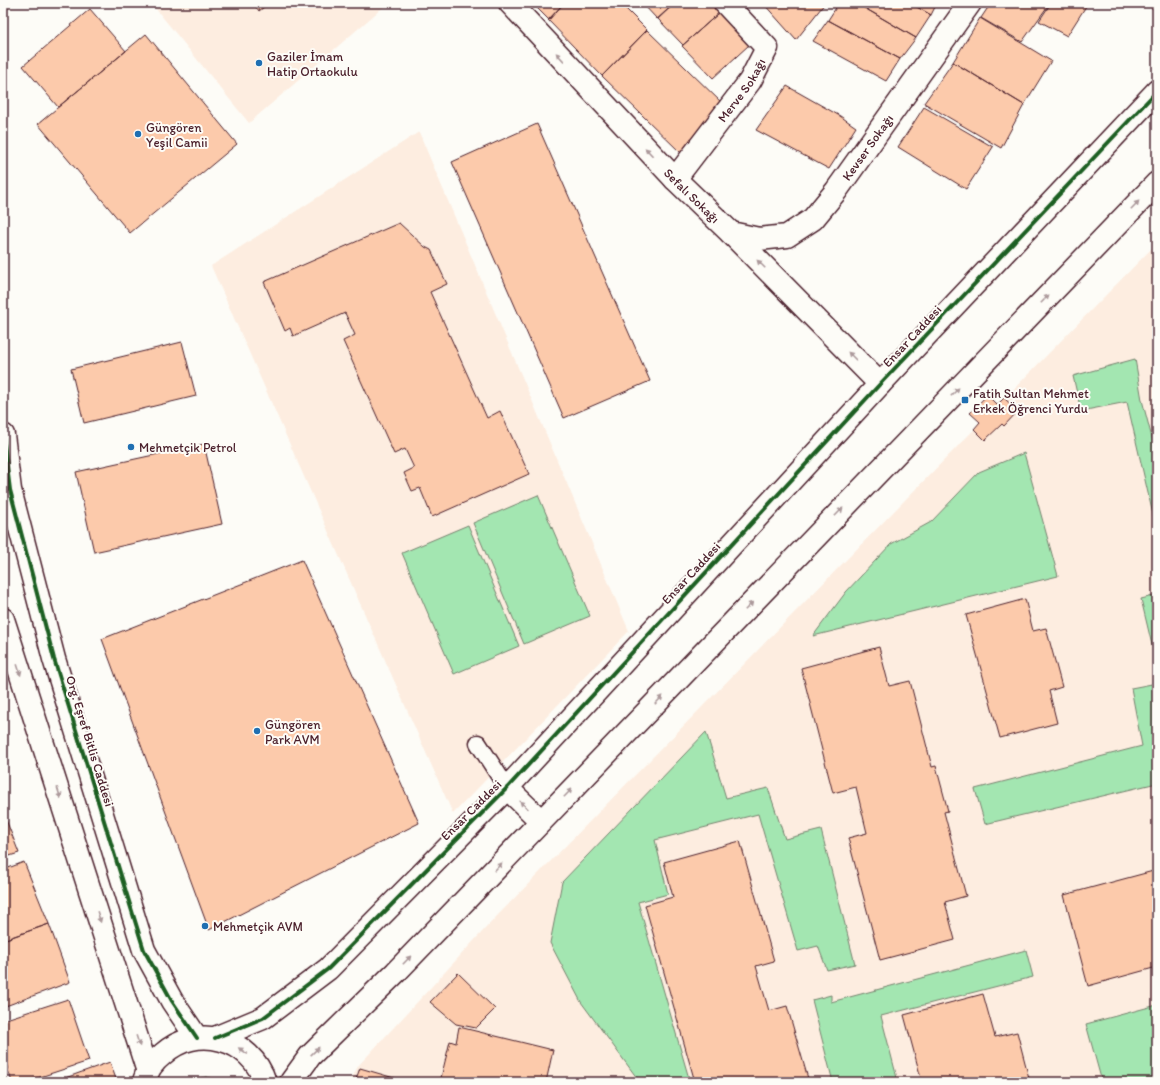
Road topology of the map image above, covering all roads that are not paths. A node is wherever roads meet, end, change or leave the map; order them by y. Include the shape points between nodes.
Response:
1 (510, 3) edge
2 (725, 3) edge
3 (970, 3) edge
4 (1157, 91) edge
5 (675, 179) junction
6 (1157, 183) edge
7 (731, 233) junction
8 (880, 384) junction
9 (3, 435) edge
10 (3, 619) edge
11 (478, 742) dead end
12 (507, 788) junction
13 (541, 821) junction
14 (206, 1038) junction
15 (146, 1077) edge
16 (265, 1082) edge
17 (291, 1082) edge

5 -> 1 street, Sefalı Sokağı
2 - 5 street, Merve Sokağı via 767,48 750,81
3 - 7 street, Kevser Sokağı via 836,192 813,219 787,236 759,240
4 - 8 street, Ensar Caddesi
5 - 7 street, Sefalı Sokağı
13 -> 6 street
8 -> 7 street, Sefalı Sokağı
8 - 12 street, Ensar Caddesi
9 - 14 street, Org. Eşref Bitlis Caddesi via 10,490 54,659 144,950 172,1001
10 -> 15 street
11 - 12 lane
13 -> 12 street
12 - 14 street, Ensar Caddesi via 328,969 263,1018
17 -> 13 street via 310,1056 396,972
14 - 15 street via 190,1039 170,1047 155,1061
16 -> 14 street via 262,1072 249,1055 231,1043

